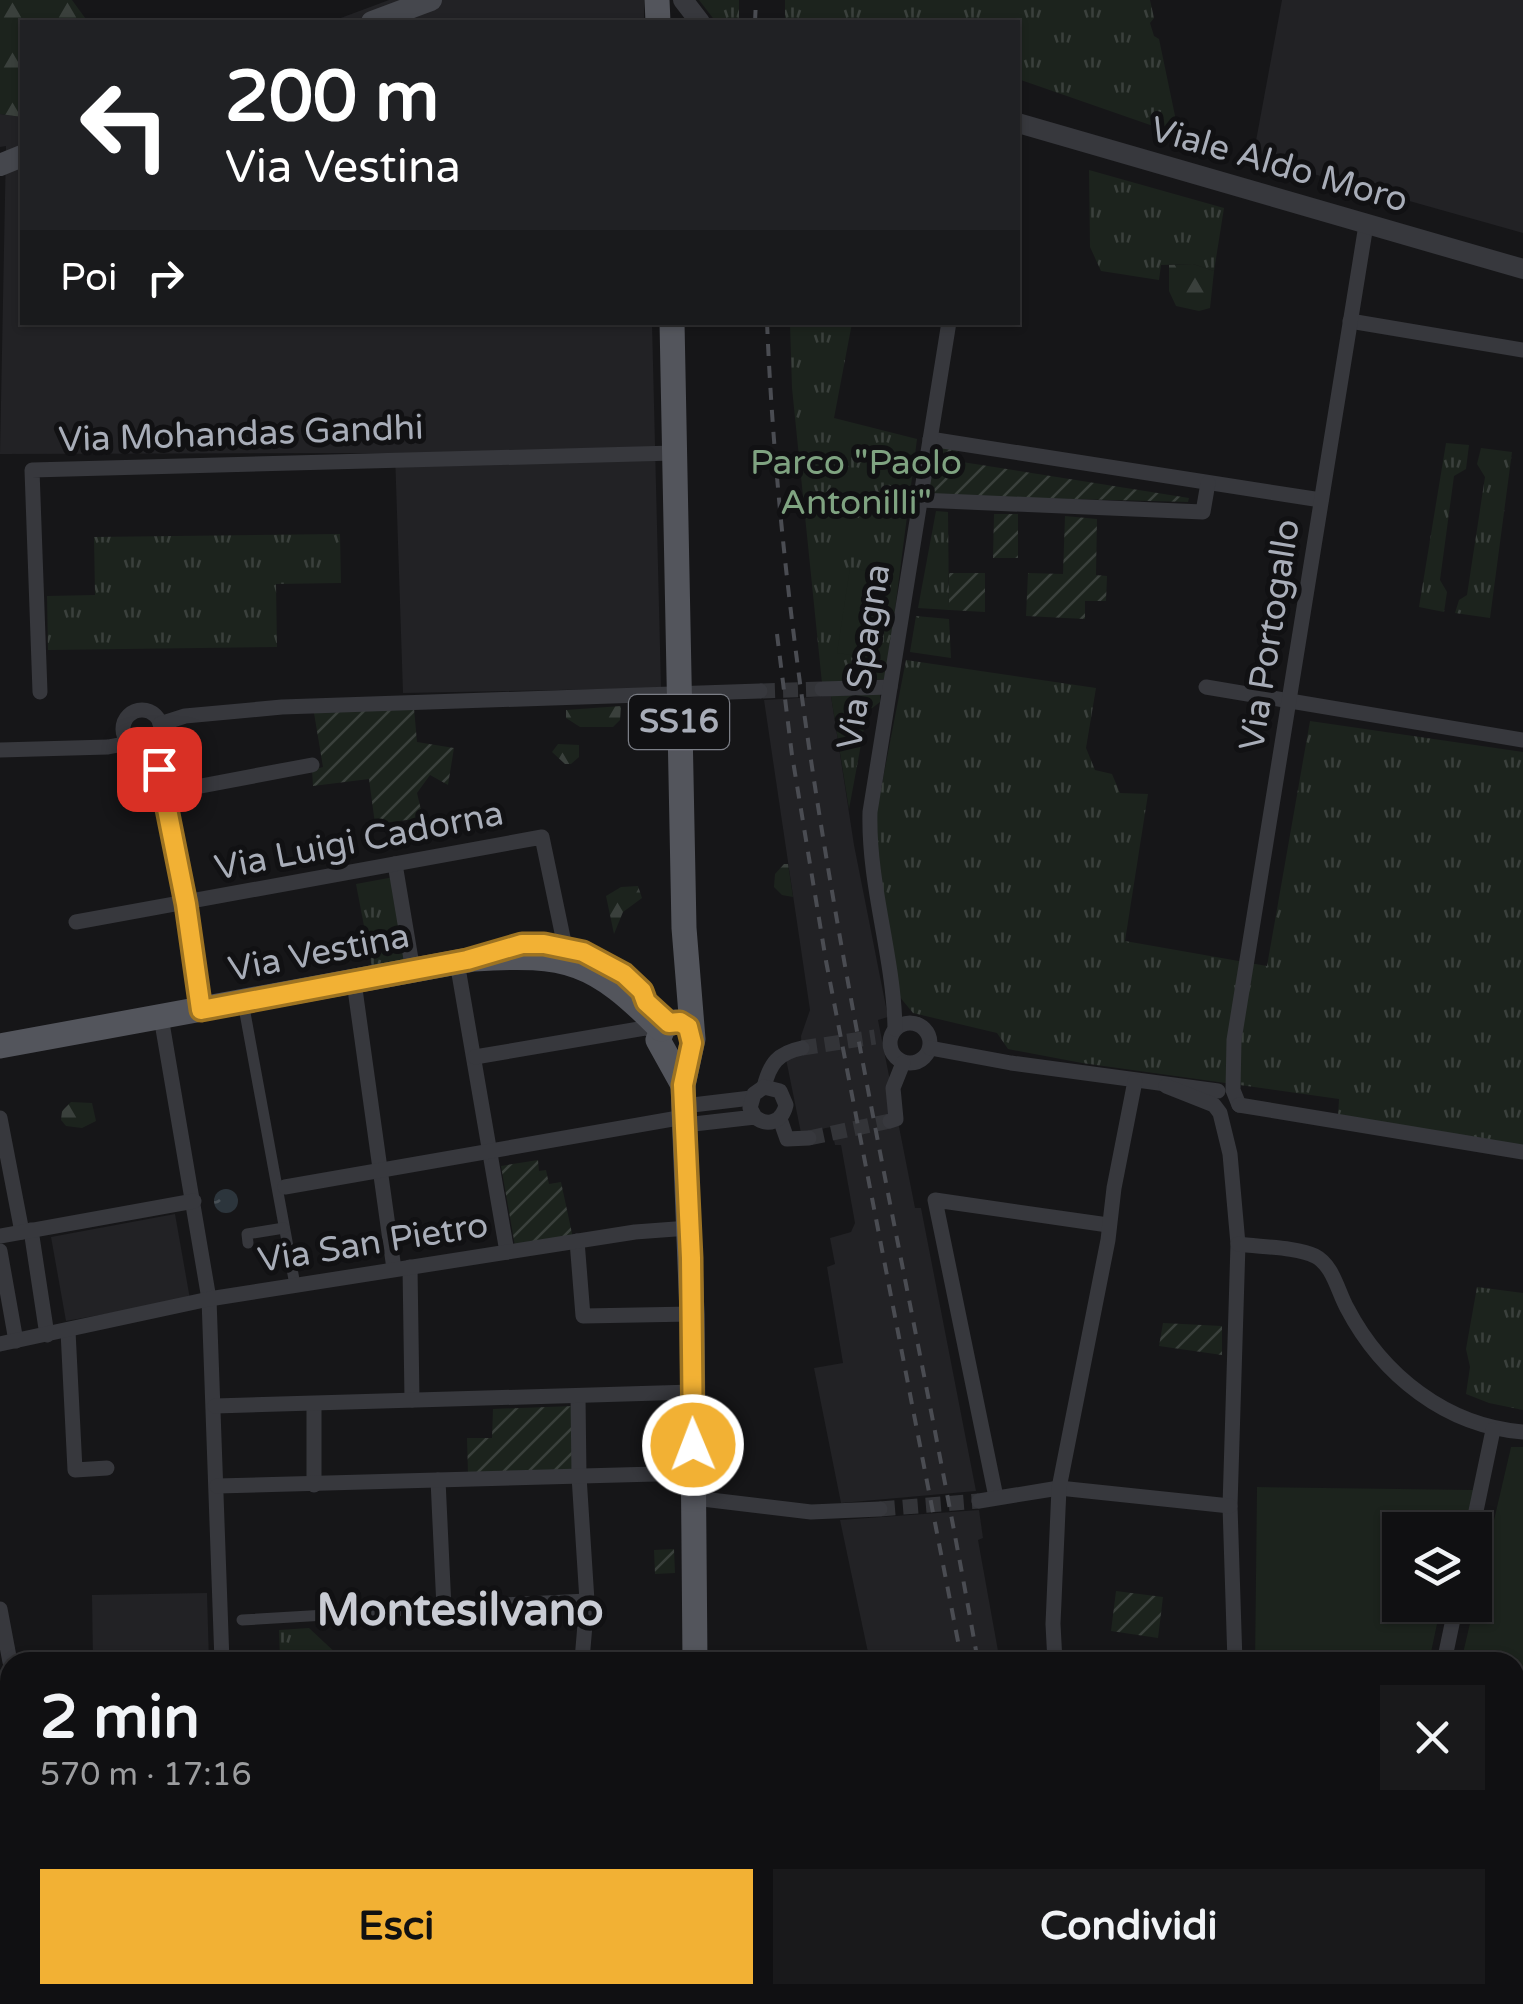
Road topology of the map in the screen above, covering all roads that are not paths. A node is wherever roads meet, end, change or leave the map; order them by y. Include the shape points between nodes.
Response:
1 (430, 0) edge
2 (683, 0) edge
3 (377, 20) edge
4 (698, 20) edge
5 (1020, 124) edge
6 (1366, 225) junction
7 (1523, 269) edge
8 (1350, 321) junction
9 (672, 325) edge
10 (949, 325) edge
11 (1523, 350) edge
12 (930, 439) junction
13 (674, 453) junction
14 (1208, 483) junction
15 (920, 500) junction
16 (1322, 500) junction
17 (890, 687) junction
18 (1206, 687) dead end
19 (822, 689) tunnel mouth
20 (760, 691) tunnel mouth
21 (40, 692) dead end
22 (678, 694) junction
23 (1291, 700) junction
24 (160, 724) junction
25 (1523, 740) edge
26 (129, 743) junction
27 (154, 744) junction
28 (0, 750) edge
29 (312, 765) dead end
30 (164, 793) junction
31 (396, 864) junction
32 (186, 904) junction
33 (76, 922) dead end
34 (565, 948) junction
35 (465, 961) junction
36 (413, 971) junction
37 (687, 971) junction
38 (354, 982) junction
39 (243, 1002) junction
40 (201, 1010) junction
41 (162, 1017) junction
42 (673, 1029) junction
43 (892, 1032) junction
44 (930, 1043) junction
45 (0, 1046) edge
46 (802, 1048) tunnel mouth
47 (476, 1057) junction
48 (903, 1063) junction
49 (1134, 1081) junction
50 (758, 1093) junction
51 (1225, 1101) junction
52 (684, 1108) junction
53 (754, 1117) junction
54 (0, 1118) edge
55 (780, 1119) junction
56 (890, 1121) dead end
57 (809, 1138) dead end
58 (492, 1150) junction
59 (1523, 1152) edge
60 (382, 1169) junction
61 (281, 1188) junction
62 (194, 1201) junction
63 (1108, 1225) junction
64 (284, 1228) junction
65 (690, 1228) junction
66 (27, 1231) junction
67 (0, 1236) edge
68 (577, 1241) junction
69 (248, 1243) dead end
70 (1238, 1244) junction
71 (0, 1251) edge
72 (508, 1252) junction
73 (402, 1268) junction
74 (294, 1285) junction
75 (209, 1299) junction
76 (692, 1314) junction
77 (68, 1331) junction
78 (47, 1335) junction
79 (8, 1342) edge
80 (692, 1392) junction
81 (578, 1396) junction
82 (412, 1400) junction
83 (314, 1404) junction
84 (215, 1406) junction
85 (1493, 1430) junction
86 (1523, 1432) edge
87 (107, 1468) dead end
88 (579, 1476) junction
89 (438, 1480) junction
90 (314, 1485) junction
91 (693, 1485) junction
92 (217, 1486) junction
93 (1059, 1488) junction
94 (996, 1497) junction
95 (978, 1500) tunnel mouth
96 (1230, 1506) junction
97 (880, 1509) tunnel mouth
98 (1476, 1512) edge
99 (587, 1601) junction
100 (444, 1608) junction
101 (0, 1609) edge
102 (242, 1620) dead end
103 (1452, 1622) edge
104 (8, 1652) edge
105 (222, 1652) edge
106 (583, 1652) edge
107 (694, 1652) edge
108 (1054, 1652) edge
109 (1235, 1652) edge
110 (1446, 1652) edge

1 - 3 main road
2 - 4 street
5 - 6 street, Viale Aldo Moro
6 - 7 street, Viale Aldo Moro
6 - 8 street, Via Portogallo
8 - 11 street
8 - 16 street, Via Portogallo
9 - 13 main road, SS16
10 - 12 street, Via Spagna
12 - 14 street
12 - 15 street, Via Spagna
13 - 21 street, Via Mohandas Gandhi via 32,470
13 - 22 main road, SS16
14 - 15 street via 1202,512
14 - 16 street
15 - 17 street, Via Spagna
16 - 23 street, Via Portogallo
17 - 19 street
17 - 43 street, Via Spagna via 869,853 894,1001
18 - 23 street
20 - 22 street
22 - 24 street via 282,707
22 - 37 main road, SS16
23 - 25 street
23 - 51 street, Via Portogallo
24 - 26 street via 149,712 133,713 124,724
24 - 27 street
26 - 27 street
26 - 28 street
27 - 30 street
29 - 30 street
30 - 32 street
31 - 32 street, Via Luigi Cadorna
31 - 34 street, Via Luigi Cadorna via 542,838
31 - 36 street
32 - 33 street, Via Luigi Cadorna
32 - 40 street
34 - 35 main road, Via Vestina via 522,944
34 - 42 main road, Via Vestina via 605,963 642,991
35 - 36 main road, Via Vestina
35 - 42 main road, Via Vestina via 540,956 572,963
35 - 47 street
36 - 38 main road, Via Vestina
37 - 42 main road
37 - 42 main road
38 - 39 main road, Via Vestina
38 - 60 street
39 - 40 main road, Via Vestina
39 - 61 street
40 - 41 main road, Via Vestina
41 - 45 main road, Via Vestina
41 - 62 street
42 - 47 street
42 - 52 main road
43 - 44 street via 923,1028
43 - 48 street via 893,1055
44 - 48 street via 921,1061
44 - 49 street
46 - 50 street via 779,1056
47 - 58 street
48 - 56 street
49 - 51 street
49 - 63 street
50 - 52 street
50 - 53 street via 750,1108
50 - 55 street via 775,1088 783,1095
51 - 59 street
51 - 70 street, Via Portogallo
52 - 53 street
52 - 58 street
52 - 65 main road
53 - 55 street
54 - 66 street
55 - 57 street via 787,1139
58 - 60 street
58 - 72 street
60 - 61 street
60 - 73 street
61 - 64 street
62 - 66 street
62 - 75 street
63 - 93 street
63 - 94 street via 934,1200
64 - 69 street via 247,1234
64 - 74 street
65 - 68 street, Via San Pietro
65 - 76 main road
66 - 67 street
66 - 78 street
68 - 72 street, Via San Pietro
68 - 76 street via 584,1316
70 - 85 street via 1317,1257 1387,1368 1437,1404
70 - 96 street, Via Portogallo
71 - 79 street
72 - 73 street, Via San Pietro
73 - 74 street, Via San Pietro
73 - 82 street
74 - 75 street, Via San Pietro
75 - 77 street, Via San Pietro
75 - 84 street
76 - 80 main road
77 - 78 street, Via San Pietro
77 - 87 street via 74,1470
78 - 79 street, Via San Pietro
80 - 81 street
80 - 91 main road
81 - 82 street
81 - 88 street
82 - 83 street
83 - 84 street
83 - 90 street
84 - 92 street
85 - 86 street
85 - 98 street
88 - 89 street
88 - 91 street
88 - 99 street
89 - 90 street
89 - 100 street
90 - 92 street
91 - 97 street via 810,1512
91 - 107 main road
92 - 105 street
93 - 94 street
93 - 96 street
93 - 108 street
94 - 95 street
96 - 109 street, Via Portogallo
99 - 100 street
99 - 106 street
100 - 102 street
101 - 104 street
103 - 110 street

